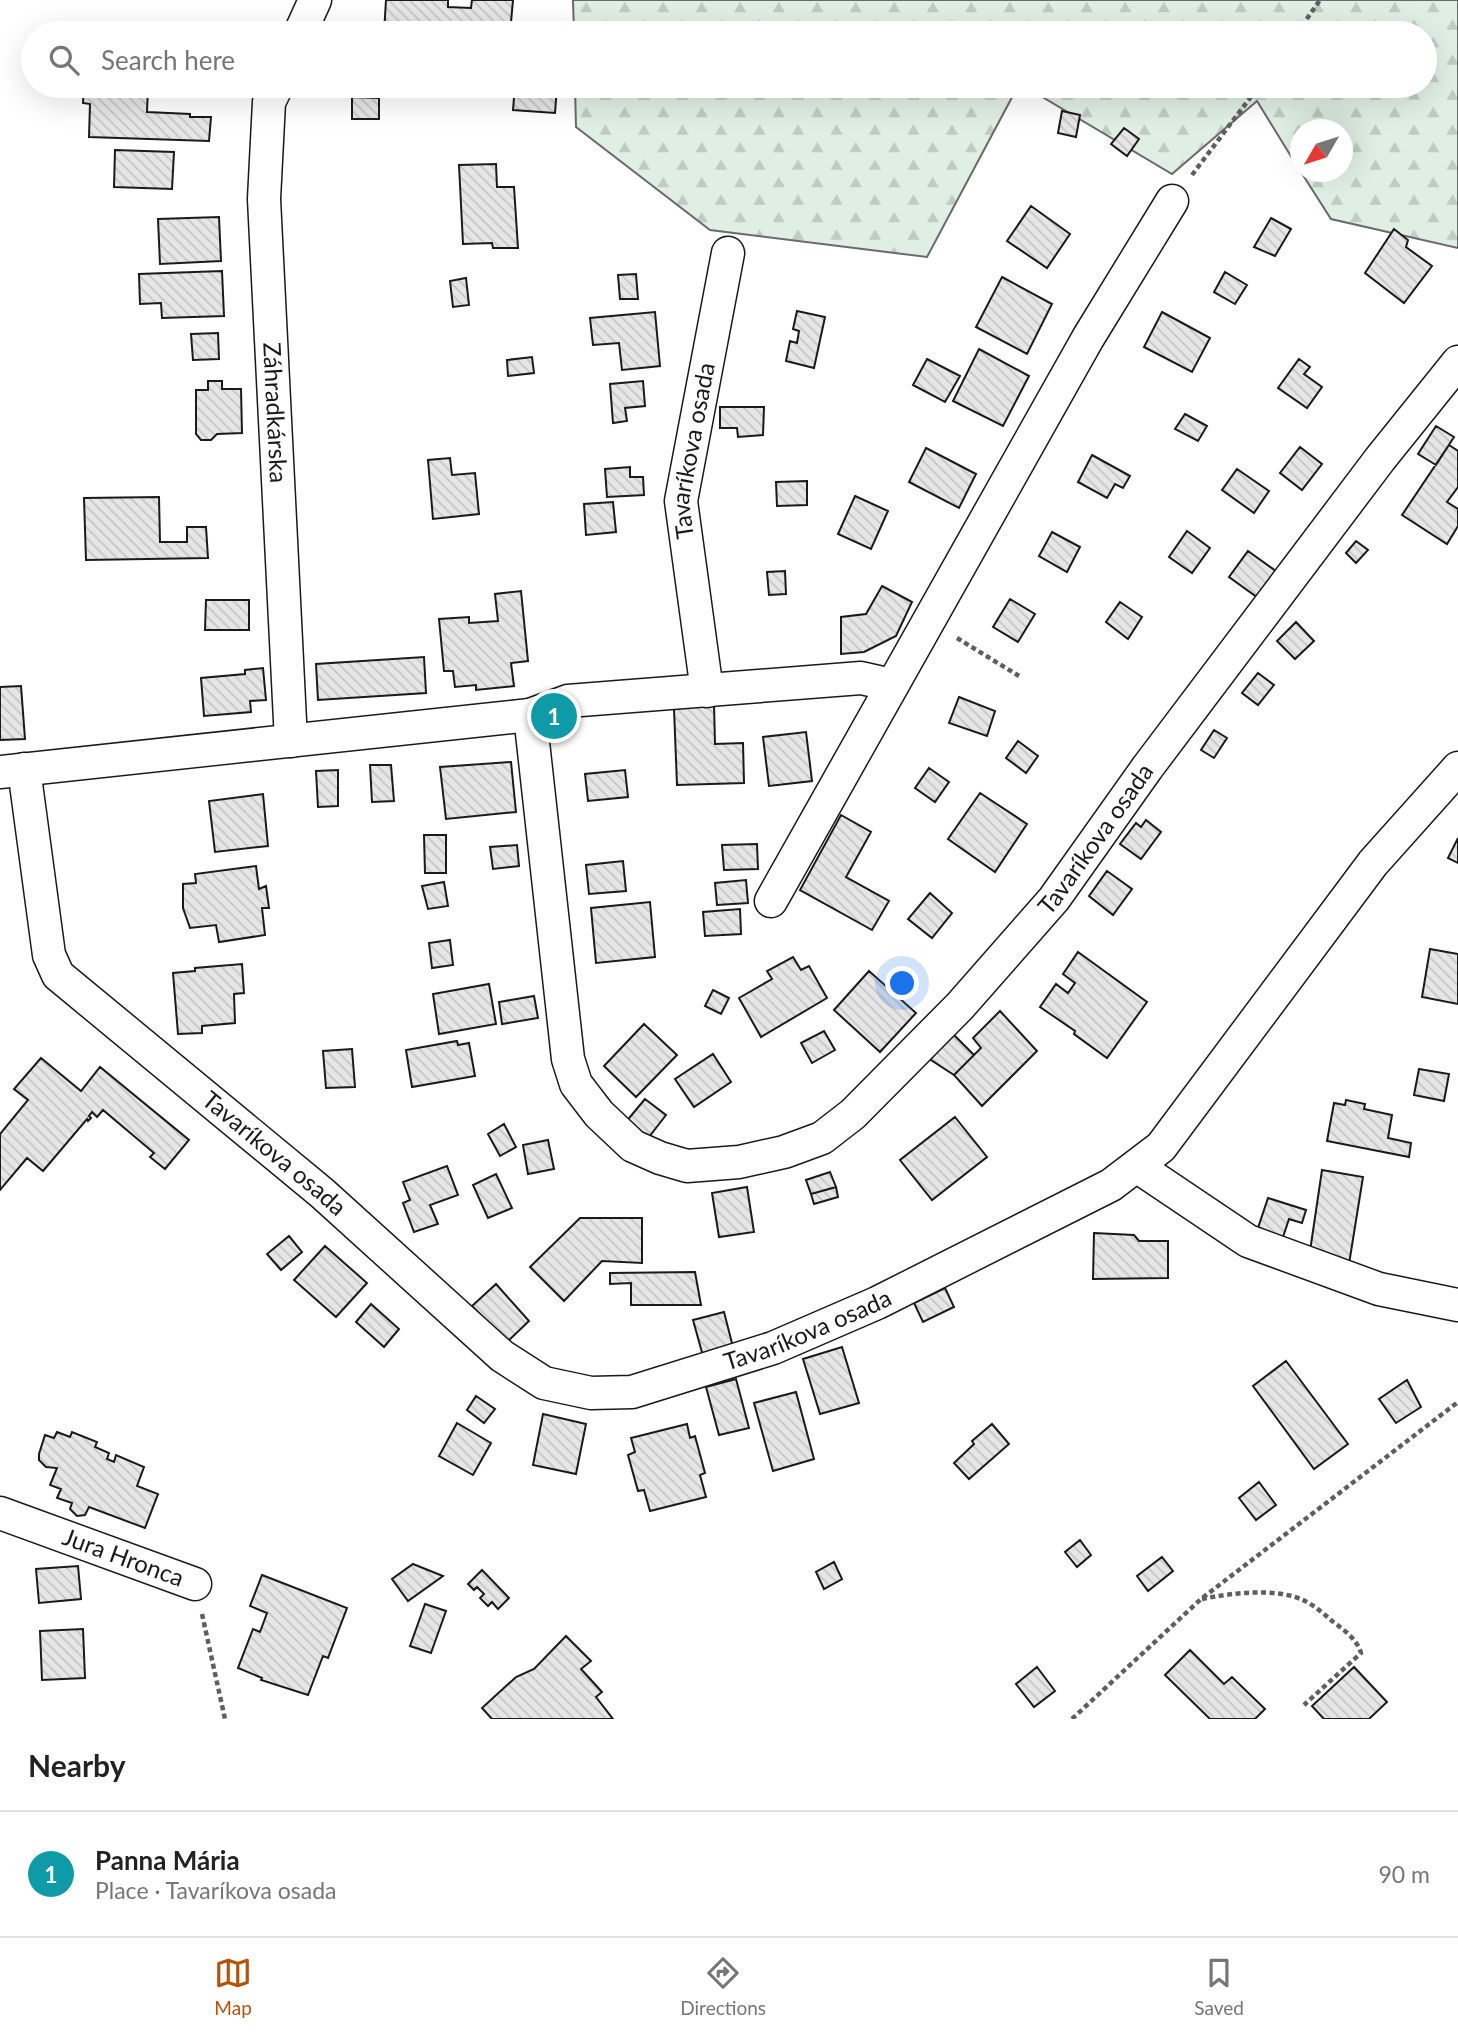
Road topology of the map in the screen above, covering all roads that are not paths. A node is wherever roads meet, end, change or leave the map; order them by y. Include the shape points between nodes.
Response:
1 (315, 0) edge
2 (305, 21) edge
3 (271, 98) edge
4 (1172, 201) road end
5 (728, 253) dead end
6 (1458, 362) edge
7 (892, 685) junction
8 (708, 691) junction
9 (530, 715) junction
10 (291, 741) junction
11 (1458, 768) edge
12 (12, 771) edge
13 (771, 901) dead end
14 (1138, 1167) junction
15 (1458, 1305) edge
16 (0, 1513) edge
17 (195, 1584) road end

1 - 2 street
3 - 10 street, Záhradkárska via 264,199
4 - 7 street via 1088,338
5 - 8 street, Tavaríkova osada via 681,501
6 - 9 street, Tavaríkova osada via 1147,768 1054,899 960,1006 853,1114 822,1138 739,1162 687,1166 633,1146 576,1084 568,1059
7 - 8 street, Tavaríkova osada via 861,678
7 - 13 street
8 - 9 street, Tavaríkova osada via 568,701
9 - 10 street, Tavaríkova osada
10 - 12 street, Tavaríkova osada
11 - 14 street, Tavaríkova osada via 1373,863 1161,1147
12 - 14 street, Tavaríkova osada via 49,955 58,975 322,1193 502,1356 544,1383 591,1393 632,1392 773,1348 877,1304
14 - 15 street via 1248,1241 1379,1289
16 - 17 street, Jura Hronca

